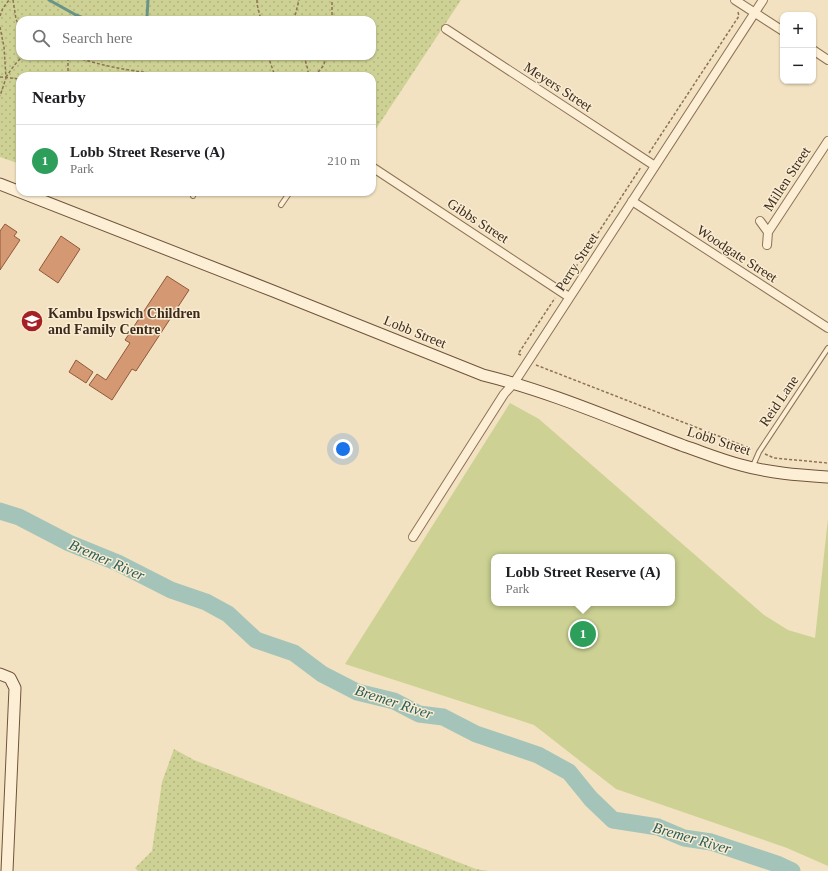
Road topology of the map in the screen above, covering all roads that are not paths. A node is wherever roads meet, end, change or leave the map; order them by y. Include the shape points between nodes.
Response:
1 (763, 0) edge
2 (739, 2) edge
3 (755, 12) junction
4 (446, 29) dead end
5 (780, 29) edge
6 (816, 52) edge
7 (828, 60) edge
8 (828, 141) edge
9 (655, 166) junction
10 (376, 170) edge
11 (0, 184) edge
12 (16, 190) edge
13 (31, 196) edge
14 (287, 196) edge
15 (632, 201) junction
16 (281, 205) dead end
17 (760, 221) dead end
18 (768, 232) junction
19 (767, 245) dead end
20 (569, 297) junction
21 (828, 328) edge
22 (828, 348) edge
23 (514, 383) junction
24 (752, 468) junction
25 (828, 477) edge
26 (413, 538) dead end
27 (5, 676) edge
28 (7, 871) edge

1 - 3 street, Perry Street
2 - 3 street
3 - 5 street
3 - 9 street, Perry Street
4 - 9 street, Meyers Street
6 - 7 street
8 - 18 street, Millen Street
9 - 15 street, Perry Street
10 - 20 street, Gibbs Street
11 - 12 main road, Lobb Street
13 - 23 main road, Lobb Street via 483,376
14 - 16 lane
15 - 20 street, Perry Street
15 - 21 street, Woodgate Street
17 - 18 street, Millen Street
18 - 19 street, Millen Street
20 - 23 street, Perry Street
22 - 24 lane, Reid Lane via 759,452
23 - 24 main road, Lobb Street via 708,455
23 - 26 street, Perry Street via 504,394
24 - 25 main road, Lobb Street via 777,473
27 - 28 main road via 15,688

